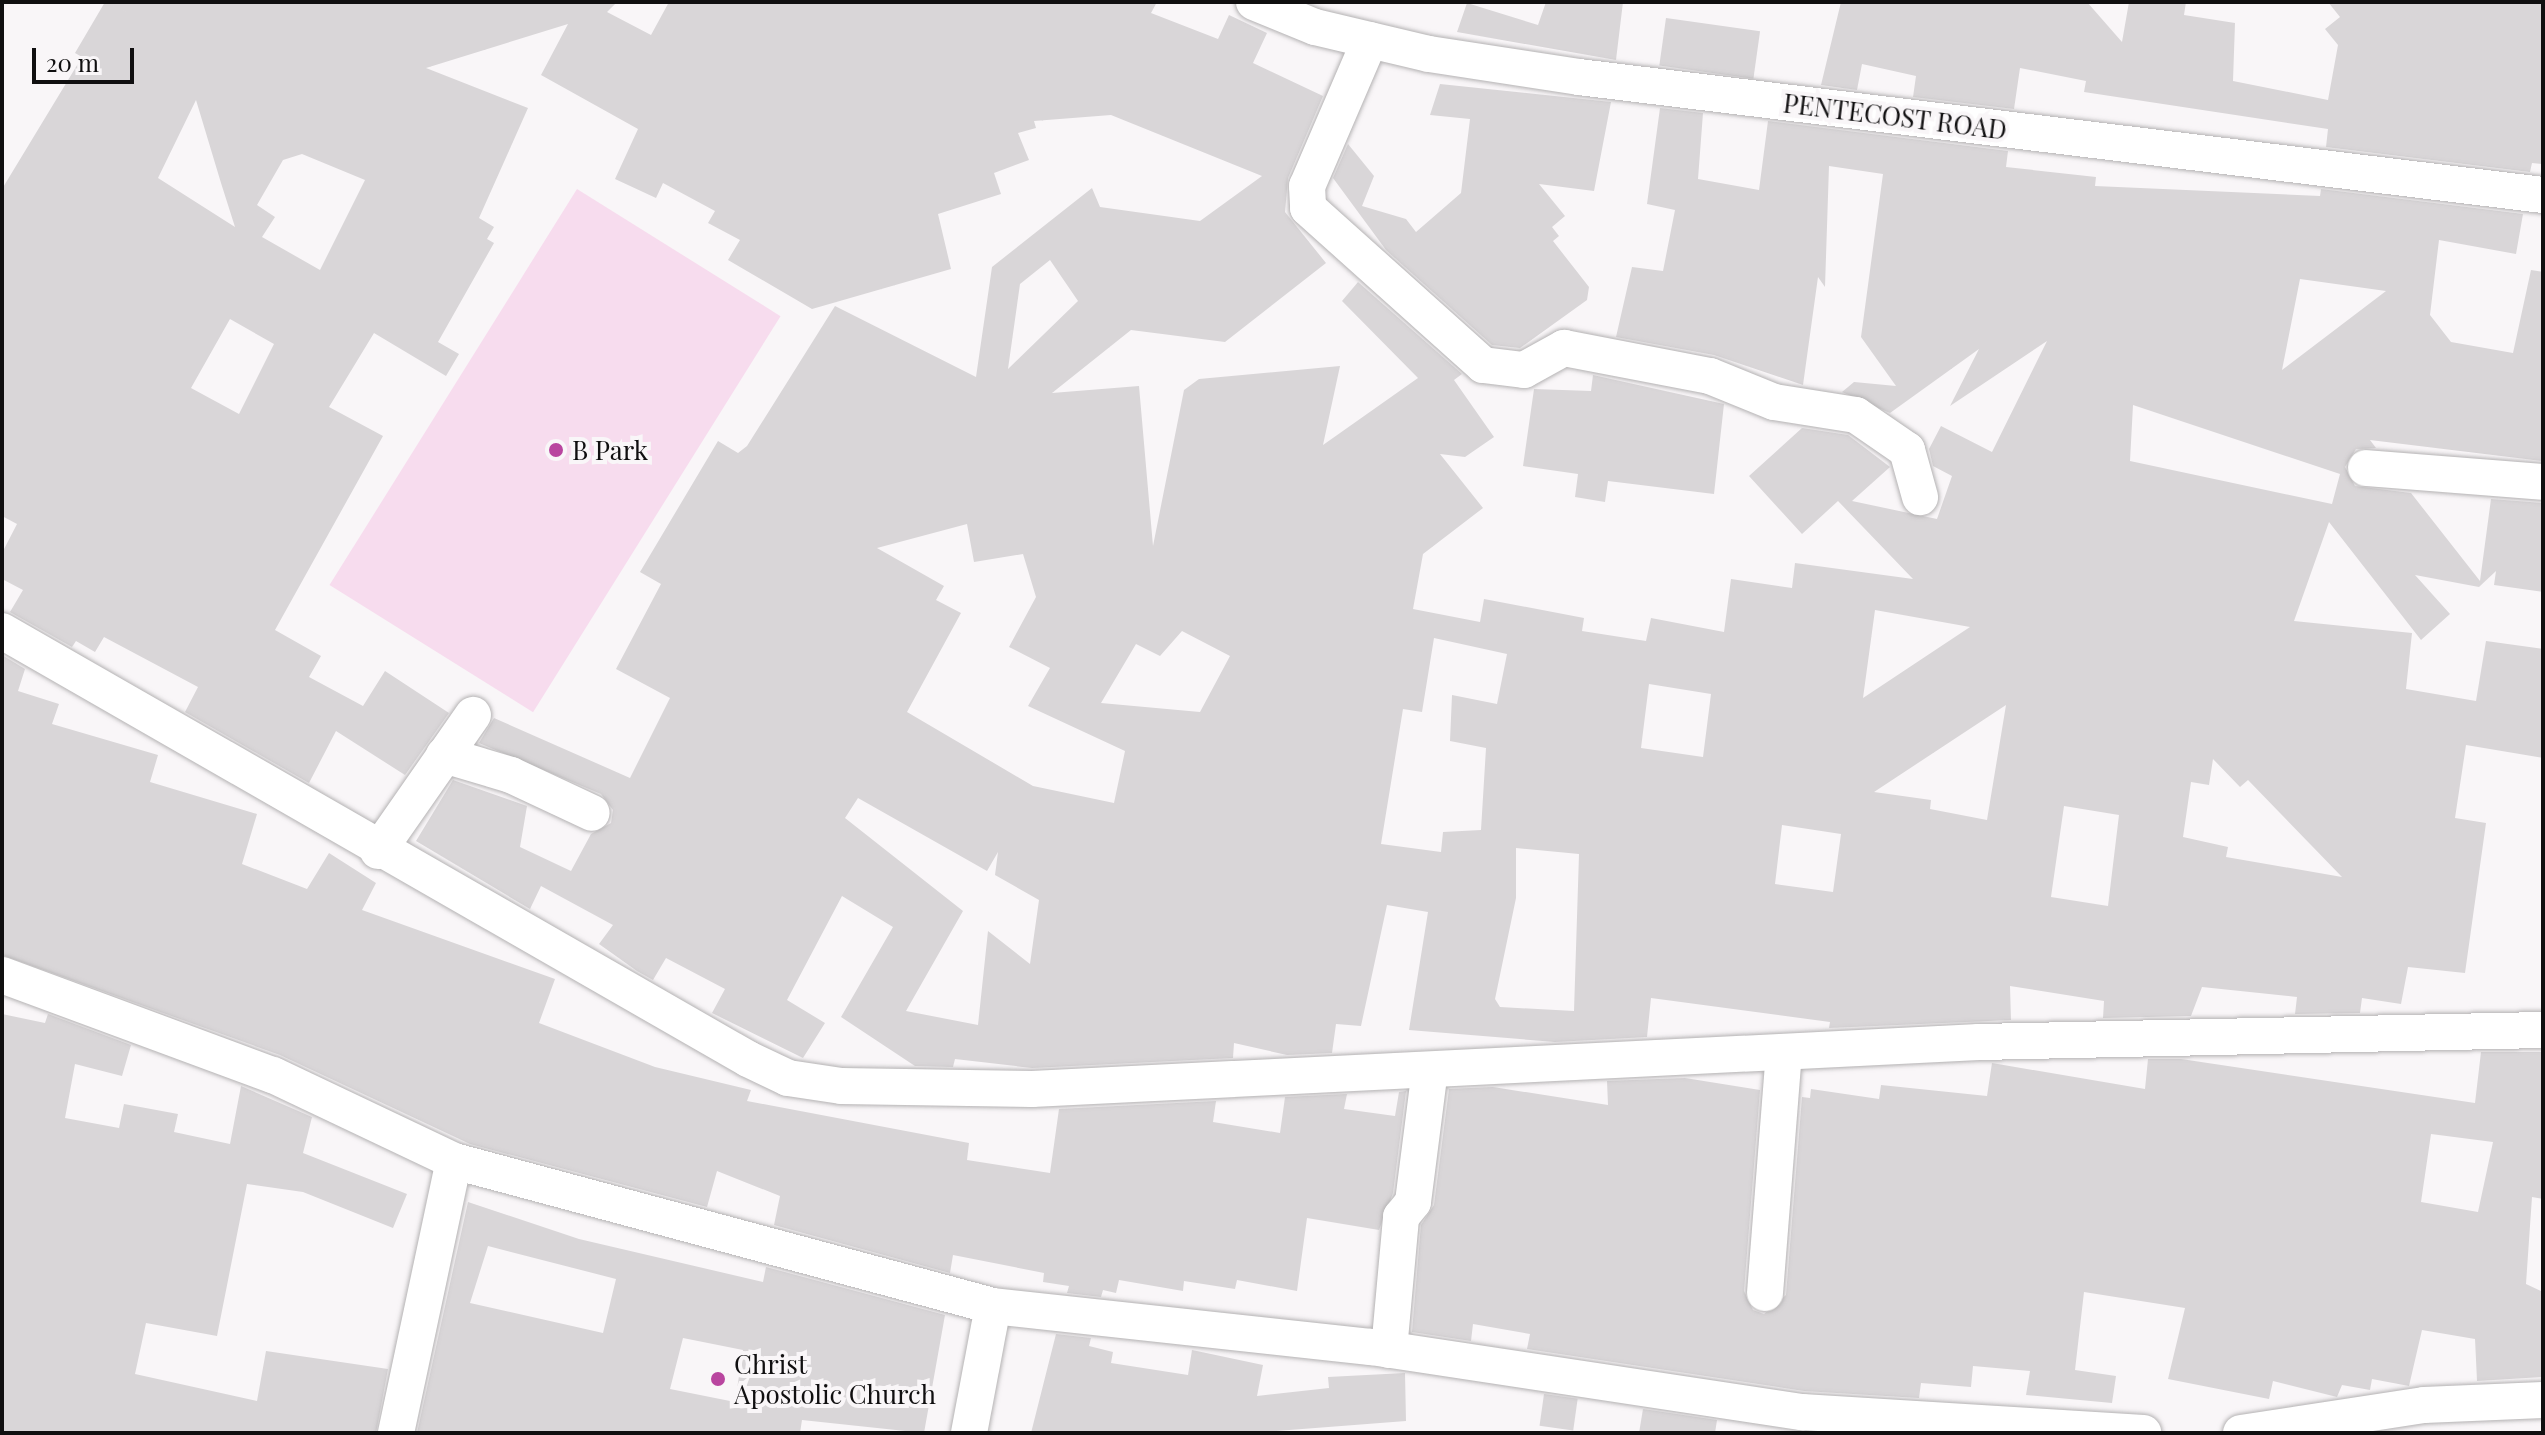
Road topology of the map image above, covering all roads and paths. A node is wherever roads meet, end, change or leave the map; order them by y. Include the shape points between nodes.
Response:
1 (1254, 2) edge
2 (1370, 40) junction
3 (2543, 195) edge
4 (2366, 468) dead end
5 (2543, 482) edge
6 (1920, 497) dead end
7 (2, 631) edge
8 (473, 715) dead end
9 (444, 755) junction
10 (592, 813) dead end
11 (378, 851) junction
12 (2, 975) edge
13 (2543, 1030) edge
14 (1784, 1053) junction
15 (1430, 1070) junction
16 (454, 1161) junction
17 (1765, 1293) dead end
18 (993, 1306) junction
19 (1389, 1350) junction
20 (2543, 1400) edge
21 (1742, 1418) edge
22 (2424, 1419) edge
23 (396, 1433) edge
24 (969, 1433) edge
25 (2143, 1433) edge
26 (2241, 1433) edge

1 - 2 street, PENTECOST ROAD
2 - 3 street, PENTECOST ROAD via 1579,77
2 - 6 street via 1307,186 1308,208 1483,365 1524,370 1564,348 1710,376 1774,402 1856,415 1907,450
4 - 5 street
7 - 11 street
8 - 9 street
9 - 10 street via 511,775
9 - 11 street
11 - 15 street via 788,1078 841,1086 1032,1089
12 - 16 street via 273,1075
13 - 14 street
14 - 15 street
14 - 17 street
15 - 19 street via 1413,1202 1399,1228
16 - 18 street
16 - 23 street
18 - 19 street
18 - 24 street
19 - 21 street
20 - 22 street
21 - 25 street
22 - 26 street

